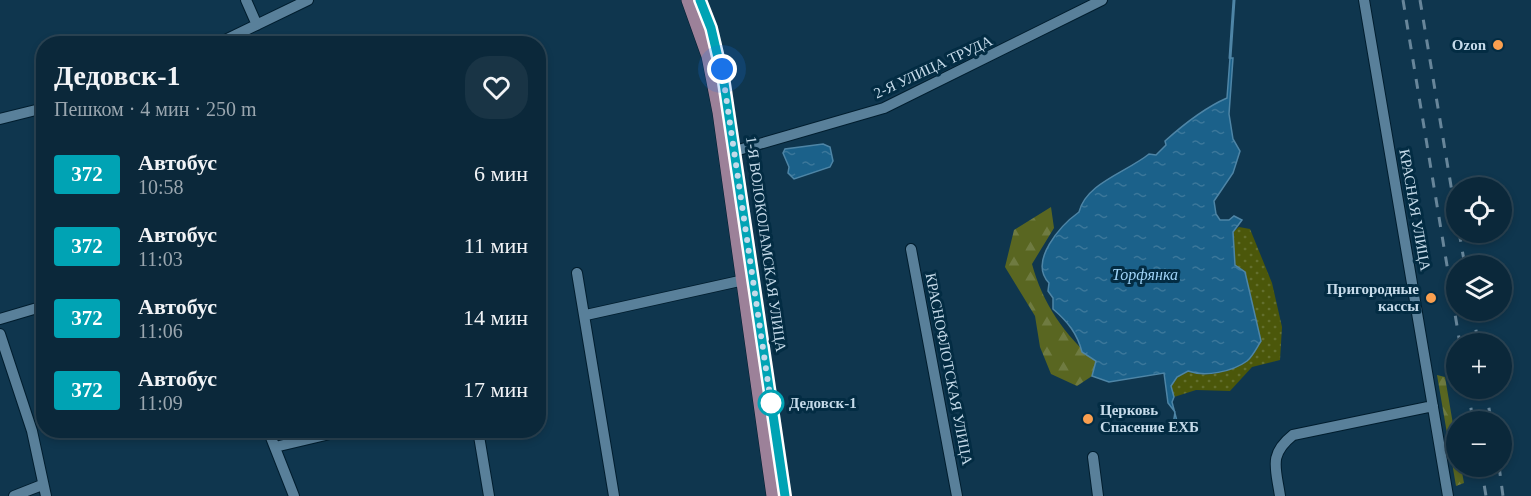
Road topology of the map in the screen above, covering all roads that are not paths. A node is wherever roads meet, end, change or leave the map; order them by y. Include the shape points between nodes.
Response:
1 (246, 0) edge
2 (308, 0) edge
3 (688, 0) edge
4 (700, 0) edge
5 (1364, 0) edge
6 (1102, 1) edge
7 (257, 25) junction
8 (234, 36) edge
9 (36, 110) edge
10 (0, 119) edge
11 (735, 151) junction
12 (911, 249) dead end
13 (578, 273) dead end
14 (748, 279) junction
15 (36, 308) edge
16 (585, 315) junction
17 (0, 319) edge
18 (0, 334) edge
19 (1433, 406) junction
20 (271, 438) edge
21 (313, 438) edge
22 (479, 438) edge
23 (274, 447) junction
24 (1093, 457) dead end
25 (42, 485) junction
26 (14, 496) edge
27 (46, 496) edge
28 (294, 496) edge
29 (489, 496) edge
30 (614, 496) edge
31 (774, 496) edge
32 (785, 496) edge
33 (957, 496) edge
34 (1098, 496) edge
35 (1280, 496) edge
36 (1448, 496) edge

1 - 7 street
2 - 7 street
3 - 14 main road, 1-Я ВОЛОКОЛАМСКАЯ УЛИЦА via 701,30 715,85
4 - 11 main road, 1-Я ВОЛОКОЛАМСКАЯ УЛИЦА via 719,56
5 - 19 street, КРАСНАЯ УЛИЦА
6 - 11 street, 2-Я УЛИЦА ТРУДА via 884,108
7 - 8 street
9 - 10 street
11 - 14 main road, 1-Я ВОЛОКОЛАМСКАЯ УЛИЦА
12 - 33 street, КРАСНОФЛОТСКАЯ УЛИЦА
13 - 16 street
14 - 16 street
14 - 31 main road, 1-Я ВОЛОКОЛАМСКАЯ УЛИЦА
14 - 32 main road, 1-Я ВОЛОКОЛАМСКАЯ УЛИЦА
15 - 17 street
16 - 30 street
18 - 25 street via 32,432
19 - 35 street via 1293,435 1277,451
19 - 36 street, КРАСНАЯ УЛИЦА
20 - 23 street
21 - 23 street
22 - 29 street
23 - 28 street
24 - 34 street
25 - 26 street
25 - 27 street

